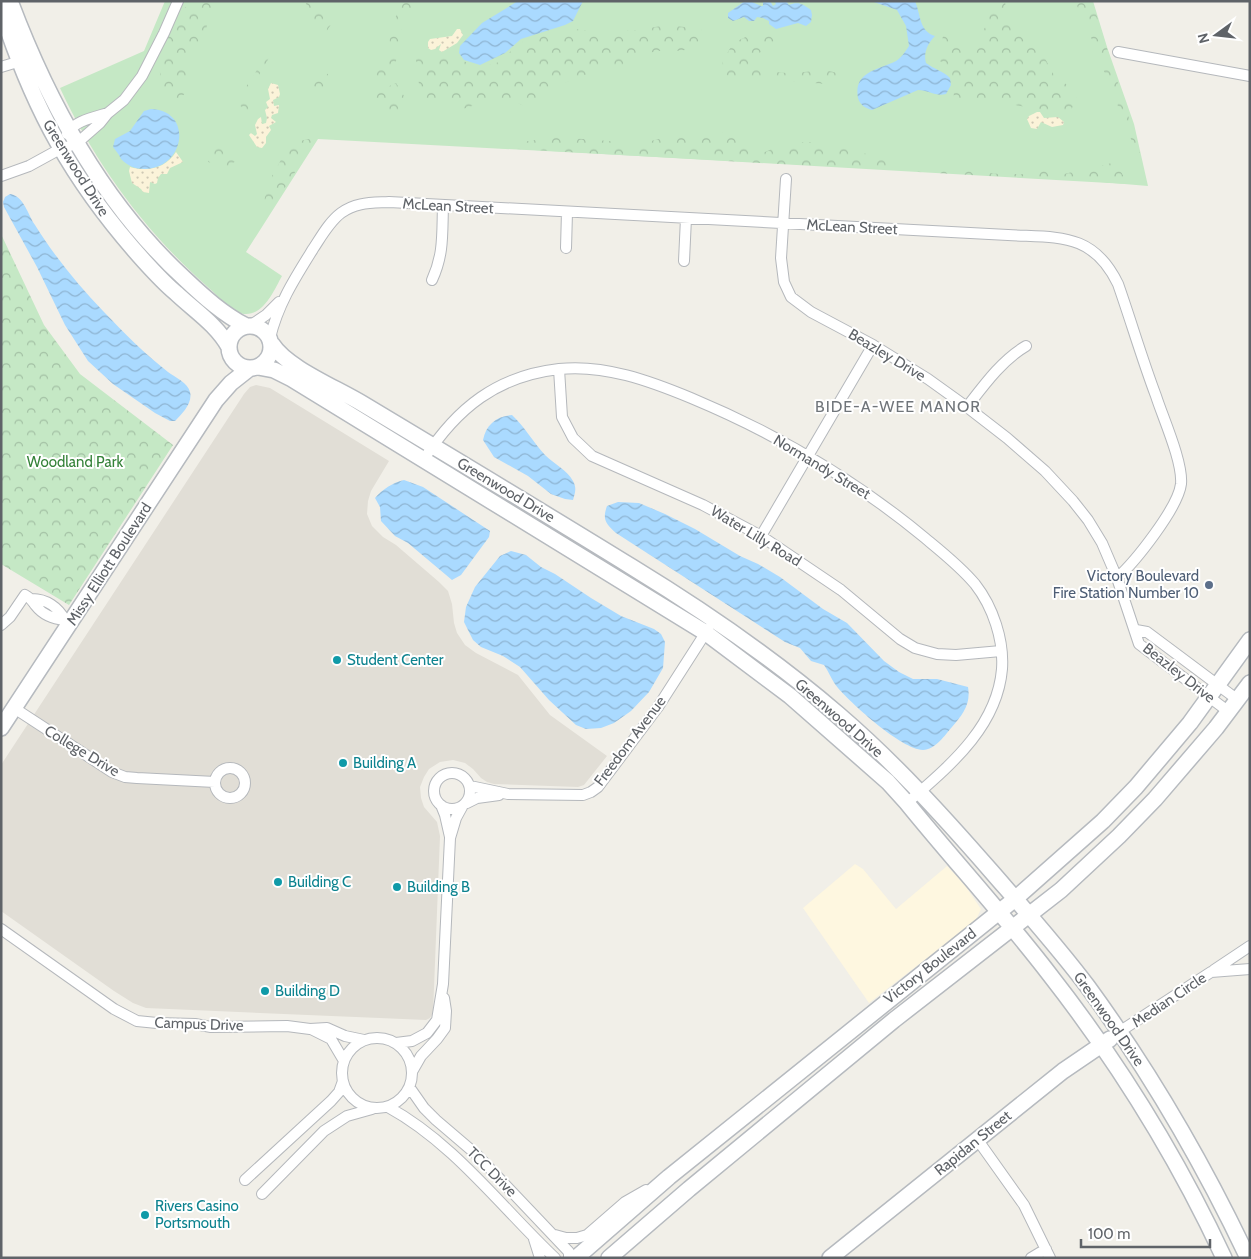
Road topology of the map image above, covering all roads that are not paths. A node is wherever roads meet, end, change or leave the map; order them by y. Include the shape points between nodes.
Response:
1 (10, 1) edge
2 (178, 1) edge
3 (1, 9) edge
4 (1118, 52) dead end
5 (26, 60) junction
6 (1, 67) edge
7 (1250, 76) edge
8 (108, 113) junction
9 (68, 130) junction
10 (76, 144) junction
11 (60, 149) junction
12 (1, 176) edge
13 (786, 179) dead end
14 (444, 206) junction
15 (567, 212) junction
16 (686, 218) junction
17 (784, 224) junction
18 (566, 248) dead end
19 (684, 261) dead end
20 (432, 280) dead end
21 (286, 293) junction
22 (248, 325) junction
23 (271, 341) junction
24 (873, 345) junction
25 (1026, 346) dead end
26 (229, 350) junction
27 (254, 368) junction
28 (559, 369) junction
29 (216, 400) junction
30 (967, 407) junction
31 (433, 446) junction
32 (807, 456) junction
33 (424, 459) junction
34 (761, 536) junction
35 (1117, 578) junction
36 (714, 619) junction
37 (67, 622) junction
38 (1, 625) edge
39 (706, 633) junction
40 (1250, 640) edge
41 (1001, 651) junction
42 (1250, 683) edge
43 (1213, 691) junction
44 (1233, 706) junction
45 (14, 708) junction
46 (1, 728) edge
47 (215, 782) dead end
48 (470, 786) junction
49 (920, 792) junction
50 (508, 794) junction
51 (907, 803) junction
52 (464, 805) junction
53 (441, 806) junction
54 (450, 838) junction
55 (1015, 899) junction
56 (998, 912) junction
57 (1029, 915) junction
58 (1012, 928) junction
59 (1, 929) edge
60 (1250, 946) edge
61 (1250, 969) edge
62 (1211, 972) junction
63 (443, 984) junction
64 (310, 1029) junction
65 (1119, 1032) junction
66 (364, 1040) junction
67 (396, 1043) junction
68 (1101, 1044) junction
69 (344, 1062) junction
70 (413, 1070) junction
71 (343, 1081) junction
72 (410, 1088) junction
73 (388, 1107) junction
74 (372, 1109) junction
75 (977, 1139) junction
76 (669, 1177) junction
77 (245, 1180) dead end
78 (262, 1194) dead end
79 (554, 1235) junction
80 (534, 1238) junction
81 (1048, 1254) edge
82 (540, 1258) edge
83 (555, 1258) edge
84 (569, 1258) edge
85 (576, 1258) edge
86 (609, 1258) edge
87 (830, 1258) edge
88 (1031, 1258) edge
89 (1224, 1258) edge
90 (1248, 1258) edge

1 - 5 street, Greenwood Drive
2 - 8 street via 142,76 124,100
3 - 5 street, Greenwood Drive
4 - 7 street
5 - 6 street
5 - 9 street, Greenwood Drive
5 - 11 street, Greenwood Drive via 35,100
8 - 9 street
8 - 10 street
9 - 10 street, Greenwood Drive
9 - 11 street
10 - 11 street
10 - 22 street, Greenwood Drive via 102,184 151,245 202,294 233,319
11 - 12 street via 29,166
11 - 26 street, Greenwood Drive via 112,224 174,292 214,326
13 - 17 street, Beazley Drive
14 - 15 street, McLean Street
14 - 20 street via 442,253
14 - 21 street, McLean Street via 367,203 349,208 324,232
15 - 16 street, McLean Street
15 - 18 street
16 - 17 street, McLean Street
16 - 19 street
17 - 24 street, Beazley Drive via 782,271 791,297 810,312
17 - 35 street, McLean Street via 1058,238 1080,243 1106,262 1130,318 1181,478 1170,510 1140,555
21 - 22 street, McLean Street via 274,308
21 - 23 street, McLean Street via 278,310
22 - 23 street via 261,328
22 - 26 street via 234,333
23 - 27 street via 269,358
23 - 31 street, Greenwood Drive via 278,354 290,362
24 - 30 street, Beazley Drive
24 - 32 street
25 - 30 street via 1002,365
26 - 27 street via 235,362
26 - 29 street, Missy Elliott Boulevard via 223,384
27 - 29 street, Missy Elliott Boulevard via 231,383
27 - 33 street, Greenwood Drive via 274,370 292,379
28 - 31 street, Normandy Street via 518,378 484,394 456,418
28 - 32 street, Normandy Street via 594,369 672,390 746,423
28 - 34 street, Water Lilly Road via 562,417 582,448 592,456 703,505
29 - 37 street, Missy Elliott Boulevard
30 - 35 street, Beazley Drive via 1045,471 1073,501 1102,543
31 - 33 street, Normandy Street
31 - 36 street, Greenwood Drive
32 - 34 street
32 - 41 street, Normandy Street via 902,519 968,576 986,601 999,635
33 - 39 street, Greenwood Drive
34 - 41 street, Water Lilly Road via 841,590 915,648 956,656
35 - 43 street, Beazley Drive via 1139,644
36 - 39 street, Freedom Avenue
36 - 49 street, Greenwood Drive via 840,716
37 - 38 street via 53,619 28,597
37 - 45 street, Missy Elliott Boulevard
39 - 50 street, Freedom Avenue via 658,707 592,792 583,795
39 - 51 street, Greenwood Drive via 796,701 888,782
40 - 43 street, Victory Boulevard
41 - 49 street, Normandy Street via 999,686 990,714 968,744
42 - 44 street, Victory Boulevard
43 - 44 street, Beazley Drive
43 - 55 street, Victory Boulevard via 1162,758 1113,811
44 - 57 street, Victory Boulevard via 1187,764 1119,836
45 - 46 street, Missy Elliott Boulevard
45 - 47 street, College Drive via 112,772 125,777
48 - 50 street, Freedom Avenue
48 - 52 street, Freedom Avenue via 470,798
48 - 53 street, Freedom Avenue via 462,776 444,775 434,790
49 - 51 street, Normandy Street
49 - 55 street, Greenwood Drive
50 - 52 street, Freedom Avenue via 477,798
51 - 56 street, Greenwood Drive
52 - 53 street, Freedom Avenue via 451,810
52 - 54 street, Freedom Avenue
53 - 54 street, Freedom Avenue
54 - 63 street, Freedom Avenue
55 - 56 street, Victory Boulevard
55 - 57 street, Greenwood Drive
56 - 58 street, Greenwood Drive
56 - 76 street, Victory Boulevard
57 - 58 street, Victory Boulevard
57 - 65 street, Greenwood Drive
58 - 68 street, Greenwood Drive
58 - 86 street, Victory Boulevard via 780,1112
59 - 64 street, Campus Drive via 114,1009 137,1021 211,1027 287,1026
60 - 62 street
61 - 62 street, Median Circle
62 - 65 street, Median Circle
63 - 67 street, Freedom Avenue via 437,1020 427,1033
63 - 70 street, Freedom Avenue via 445,1028
64 - 66 street, Campus Drive via 327,1028
64 - 69 street, Campus Drive via 331,1039
65 - 68 street, Rapidan Street
65 - 90 street, Greenwood Drive via 1201,1164
66 - 67 street via 386,1039
66 - 69 street via 354,1046
67 - 70 street via 405,1050
68 - 75 street, Rapidan Street
68 - 89 street, Greenwood Drive via 1191,1190
69 - 71 street
70 - 72 street
71 - 74 street via 350,1097
71 - 77 street via 339,1092
72 - 73 street via 396,1104
72 - 79 street, TCC Drive via 424,1108 477,1155
73 - 74 street
73 - 80 street, TCC Drive via 442,1144
74 - 78 street via 347,1116 324,1131
75 - 81 street via 1024,1205
75 - 87 street, Rapidan Street
76 - 79 street via 625,1202 587,1235 578,1238
76 - 85 street, Victory Boulevard
79 - 84 street, TCC Drive via 569,1252
80 - 82 street
80 - 83 street, TCC Drive
81 - 88 street

